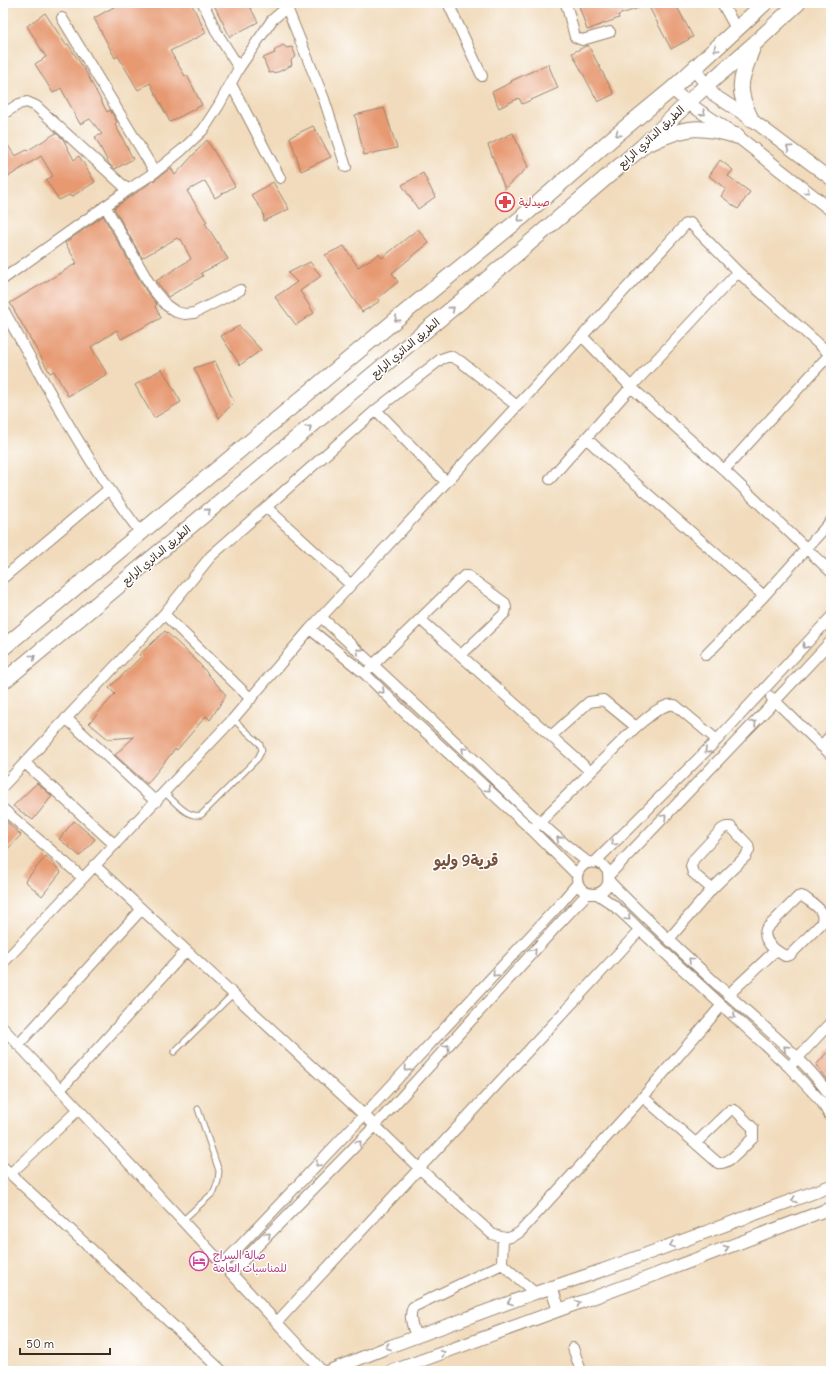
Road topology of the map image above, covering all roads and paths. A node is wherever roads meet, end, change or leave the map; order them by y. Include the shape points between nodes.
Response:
1 (203, 3) edge
2 (448, 3) edge
3 (566, 3) edge
4 (722, 3) edge
5 (765, 3) edge
6 (798, 3) edge
7 (289, 5) edge
8 (62, 18) dead end
9 (737, 30) junction
10 (610, 32) dead end
11 (753, 45) junction
12 (239, 68) junction
13 (694, 69) junction
14 (482, 76) dead end
15 (231, 84) junction
16 (706, 86) junction
17 (672, 89) junction
18 (688, 103) junction
19 (3, 114) edge
20 (751, 119) junction
21 (737, 136) junction
22 (642, 147) junction
23 (346, 167) dead end
24 (155, 172) junction
25 (280, 178) dead end
26 (831, 180) edge
27 (128, 190) junction
28 (105, 206) junction
29 (831, 210) edge
30 (738, 272) junction
31 (3, 279) edge
32 (240, 290) dead end
33 (3, 309) edge
34 (582, 336) junction
35 (830, 355) edge
36 (631, 387) junction
37 (517, 406) junction
38 (376, 410) junction
39 (586, 438) junction
40 (724, 470) junction
41 (550, 479) dead end
42 (446, 482) junction
43 (109, 489) junction
44 (266, 507) junction
45 (831, 521) edge
46 (141, 533) junction
47 (806, 547) junction
48 (831, 572) edge
49 (3, 578) edge
50 (351, 586) junction
51 (764, 596) junction
52 (164, 614) junction
53 (321, 617) junction
54 (831, 617) edge
55 (420, 619) junction
56 (310, 629) junction
57 (831, 641) edge
58 (3, 648) edge
59 (706, 655) dead end
60 (461, 656) junction
61 (374, 665) junction
62 (364, 674) junction
63 (3, 682) edge
64 (764, 690) junction
65 (251, 699) junction
66 (776, 701) junction
67 (66, 718) junction
68 (233, 719) junction
69 (636, 727) junction
70 (831, 735) edge
71 (551, 736) junction
72 (718, 740) junction
73 (821, 746) junction
74 (831, 755) edge
75 (25, 763) junction
76 (591, 772) junction
77 (3, 786) edge
78 (165, 793) junction
79 (156, 802) junction
80 (3, 809) edge
81 (540, 822) junction
82 (532, 830) junction
83 (115, 844) junction
84 (591, 863) junction
85 (94, 865) junction
86 (83, 878) junction
87 (608, 878) junction
88 (578, 879) junction
89 (712, 890) junction
90 (593, 893) junction
91 (141, 910) junction
92 (640, 930) junction
93 (669, 939) junction
94 (776, 950) junction
95 (186, 951) junction
96 (3, 963) edge
97 (233, 994) junction
98 (728, 995) junction
99 (722, 1005) junction
100 (831, 1022) edge
101 (3, 1028) edge
102 (18, 1045) junction
103 (174, 1052) dead end
104 (798, 1058) junction
105 (789, 1067) junction
106 (60, 1090) junction
107 (643, 1097) junction
108 (831, 1097) edge
109 (79, 1109) junction
110 (198, 1109) dead end
111 (364, 1115) junction
112 (831, 1118) edge
113 (376, 1126) junction
114 (696, 1143) junction
115 (419, 1168) junction
116 (6, 1171) edge
117 (830, 1185) edge
118 (831, 1208) edge
119 (182, 1221) junction
120 (503, 1238) junction
121 (223, 1264) junction
122 (502, 1264) junction
123 (231, 1273) junction
124 (551, 1287) junction
125 (536, 1293) junction
126 (559, 1310) junction
127 (277, 1322) junction
128 (416, 1337) junction
129 (573, 1348) dead end
130 (222, 1371) edge
131 (322, 1371) edge
132 (329, 1371) edge
133 (393, 1371) edge
134 (581, 1371) edge

1 - 12 street via 217,33
2 - 14 street
3 - 10 street via 575,37 582,40
4 - 9 street
5 - 9 main road, الطريق الدائري الرابع
6 - 11 main road, الطريق الدائري الرابع
7 - 12 street via 272,20
7 - 23 street
8 - 24 street
9 -> 13 main road, الطريق الدائري الرابع
11 - 16 main road, الطريق الدائري الرابع
11 - 20 main road via 741,77 740,92
12 - 15 street
13 - 16 street
13 - 17 main road, الطريق الدائري الرابع
15 - 24 street via 203,130
15 - 25 street
16 - 18 main road, الطريق الدائري الرابع
16 - 20 street via 714,95
17 - 18 street
17 -> 46 main road, الطريق الدائري الرابع via 521,218
18 -> 21 street
18 - 22 main road, الطريق الدائري الرابع
19 - 27 street via 27,102 36,106
26 -> 20 street
21 - 22 main road via 716,130 692,128 675,132
21 -> 29 street
63 -> 22 main road, الطريق الدائري الرابع via 472,292
24 - 27 street
27 - 28 street
28 - 31 street
28 - 32 street via 152,288 166,305 176,312 194,312
30 - 34 street via 688,223
30 - 35 street
30 - 36 street
33 - 43 street
34 - 36 street
34 - 37 street
35 - 40 street
36 - 39 street
36 - 40 street
37 - 38 street via 450,356 441,359
37 - 42 street
38 - 42 street
38 - 44 street
39 - 41 street
39 - 51 street
40 - 47 street
42 - 50 street
43 - 46 street
43 - 49 street
44 - 50 street
44 - 52 street via 211,556
45 - 47 street
46 - 58 main road, الطريق الدائري الرابع
47 - 48 street
47 - 51 street
50 - 53 street
51 - 59 street
52 - 65 street
52 - 67 street
53 - 56 street
61 -> 53 street
54 -> 64 street
55 - 60 street
55 - 60 street via 464,576 468,576 505,603 505,613
55 - 61 street
56 - 62 street
56 - 65 street
57 - 66 street
60 - 71 street
61 - 62 street
81 -> 61 street
62 -> 82 street
64 - 66 street
64 - 72 street
65 - 68 street
66 - 73 street
87 -> 66 street
67 - 75 street
67 - 79 street
68 - 78 street
68 - 78 lane via 260,744 262,750 258,758 201,815 189,814
69 - 71 street via 603,700 597,700 590,702
69 - 72 street via 662,707 676,704
69 - 76 street
70 - 73 street
71 - 76 street
72 -> 84 street
73 - 74 street
75 - 77 street
75 - 83 street
76 - 81 street
78 - 79 street
79 - 83 street
80 - 86 street
81 - 82 street
84 -> 81 street
82 - 88 street
83 - 85 street
84 - 87 street via 602,866
84 - 88 street via 582,867
85 - 86 street
85 - 91 street
86 - 96 street
87 - 90 street via 607,886 603,890
87 - 93 street
88 - 90 street via 582,890
88 -> 111 street via 554,911
89 - 89 street via 749,850 748,845 731,827 722,829 694,859 693,873
89 - 93 street
90 -> 92 street via 619,909
113 -> 90 street via 556,927
91 - 95 street
91 - 102 street
92 - 99 street
92 - 115 street
98 -> 93 street
94 - 94 street via 785,956 790,955 821,924 824,918 822,912 804,897 798,897 766,929 766,940
94 - 98 street
95 - 97 street
95 - 106 street
97 - 103 lane
97 - 111 street
104 -> 98 street
99 -> 105 street
99 - 107 street
100 - 104 street
101 - 102 street
102 - 106 street
104 - 105 street
104 - 108 street
105 - 112 street via 821,1101
106 - 109 street
107 - 114 street
107 - 120 street via 520,1232 512,1238
109 - 116 street
109 - 119 street
110 - 119 lane via 219,1171 218,1182 214,1192
111 - 113 street
111 -> 121 street
113 - 115 street
123 -> 113 street
114 - 114 street via 718,1163 723,1164 753,1138 753,1128 737,1112 730,1110
115 - 120 street via 492,1234
115 - 127 street
116 - 130 street
117 -> 124 street
126 -> 118 street
119 - 121 street
120 - 122 street
121 - 123 street
122 - 125 street
122 - 128 street via 413,1307 411,1317
123 - 127 street
124 - 125 street
124 - 126 street
125 -> 128 street
133 -> 126 street
127 - 131 street
128 -> 132 street
129 - 134 street

